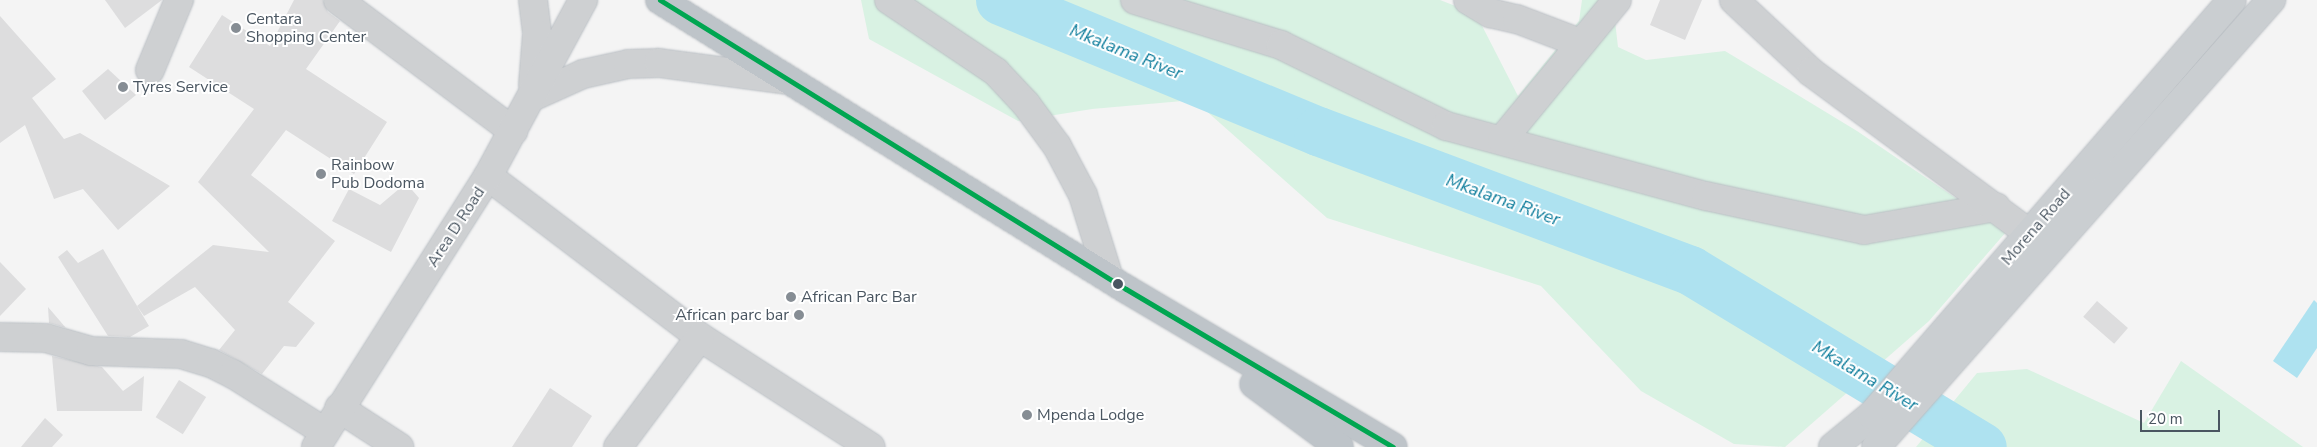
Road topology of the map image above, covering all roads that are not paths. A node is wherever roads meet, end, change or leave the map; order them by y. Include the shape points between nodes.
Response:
1 (179, 0) edge
2 (338, 0) edge
3 (532, 0) edge
4 (583, 0) edge
5 (660, 0) edge
6 (890, 0) edge
7 (1135, 0) edge
8 (1468, 0) edge
9 (1617, 0) edge
10 (1734, 0) edge
11 (2232, 0) edge
12 (2271, 0) edge
13 (1580, 43) junction
14 (150, 70) dead end
15 (788, 80) junction
16 (532, 97) junction
17 (513, 131) junction
18 (1502, 140) junction
19 (488, 176) junction
20 (1996, 208) junction
21 (2030, 234) junction
22 (1117, 284) junction
23 (0, 337) edge
24 (700, 338) junction
25 (1946, 351) junction
26 (339, 408) junction
27 (1880, 432) edge
28 (320, 440) edge
29 (399, 447) edge
30 (618, 447) edge
31 (871, 447) edge
32 (1339, 447) edge
33 (1393, 447) edge
34 (1833, 447) edge

1 - 14 street
2 - 17 street
3 - 16 street via 537,34
4 - 16 street, Area D Road
5 - 15 highway
6 - 22 street via 996,72 1026,104 1057,146 1083,195
7 - 18 street via 1281,45 1446,126
8 - 13 street via 1490,13 1517,19
9 - 13 street
10 - 20 street via 1811,72
11 - 21 main road, Morena Road
12 - 25 main road, Morena Road
13 - 18 street
15 - 16 street via 659,63 628,64 583,74
15 - 22 highway
16 - 17 street, Area D Road
17 - 19 street, Area D Road
18 - 20 street via 1706,196 1864,230
19 - 24 street
19 - 26 street, Area D Road
20 - 21 street
21 - 25 main road, Morena Road
22 - 32 highway
22 - 33 highway
23 - 28 street via 46,338 91,351 188,356 234,374
24 - 30 street
24 - 31 street
25 - 27 main road, Morena Road
26 - 28 street, Area D Road
26 - 29 street
27 - 34 main road, Morena Road

